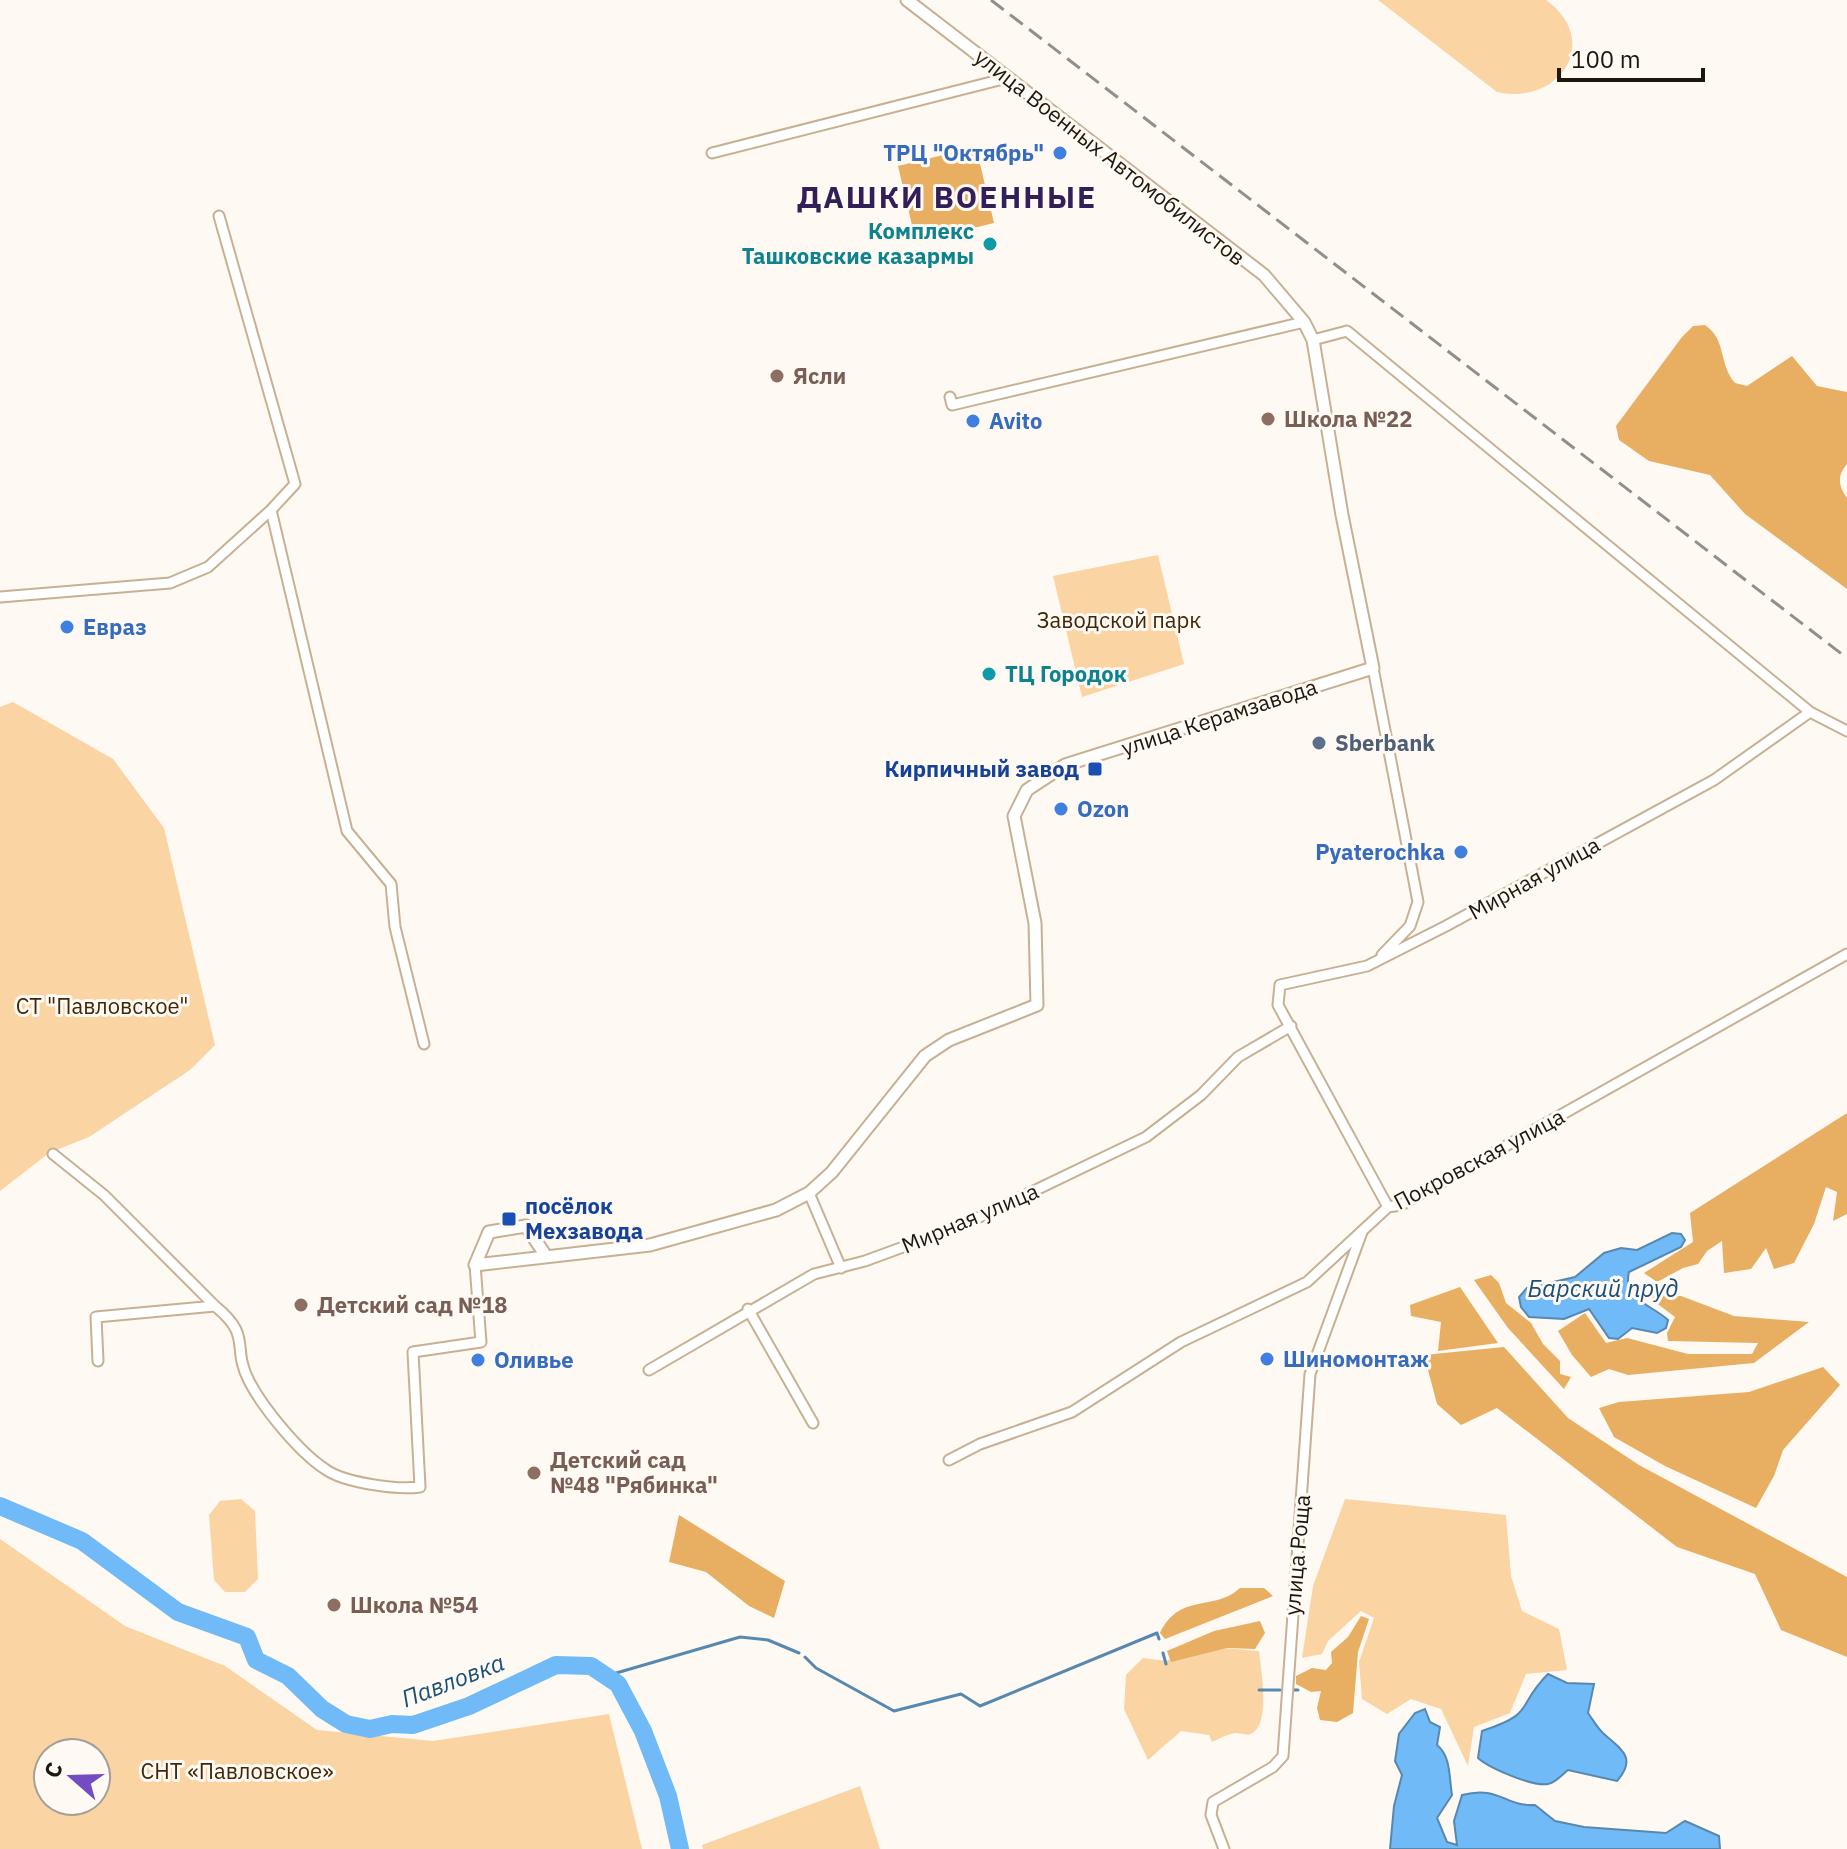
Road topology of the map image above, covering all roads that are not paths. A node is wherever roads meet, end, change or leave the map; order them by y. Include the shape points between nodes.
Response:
1 (907, 0) edge
2 (1007, 78) junction
3 (712, 153) dead end
4 (219, 216) dead end
5 (1304, 322) junction
6 (1313, 340) junction
7 (950, 397) dead end
8 (271, 510) junction
9 (0, 597) edge
10 (1373, 668) junction
11 (1810, 712) junction
12 (1847, 731) edge
13 (1847, 954) edge
14 (1373, 963) junction
15 (1291, 1026) junction
16 (424, 1044) dead end
17 (53, 1154) dead end
18 (809, 1193) junction
19 (1388, 1207) junction
20 (1363, 1229) junction
21 (546, 1256) junction
22 (475, 1265) junction
23 (841, 1268) junction
24 (215, 1306) junction
25 (748, 1309) junction
26 (98, 1361) dead end
27 (649, 1370) dead end
28 (813, 1423) dead end
29 (949, 1460) dead end
30 (1224, 1849) edge

1 - 2 street, улица Военных Автомобилистов
2 - 3 street
2 - 5 street, улица Военных Автомобилистов via 1264,275
4 - 8 street via 295,484
5 - 6 street
5 - 7 street via 952,405
6 - 10 street
6 - 11 street via 1347,331
8 - 9 street via 208,567 170,583
8 - 16 street via 347,831 391,884 395,927
10 - 14 street via 1418,902 1410,926
10 - 18 street, улица Керамзавода via 1065,765 1027,790 1014,816 1035,923 1037,1005 949,1040 925,1056
11 - 12 street
11 - 14 street, Мирная улица via 1714,780
13 - 19 street, Покровская улица via 1414,1198
14 - 15 street, Мирная улица via 1280,985 1278,1005
15 - 19 street, Мирная улица
15 - 23 street, Мирная улица via 1238,1057 1201,1095 1146,1137 963,1225
17 - 24 street via 104,1195
18 - 21 street via 776,1210 650,1245
18 - 23 street
19 - 20 street, Покровская улица
20 - 29 street, Покровская улица via 1307,1282 1181,1342 1072,1412
20 - 30 street, улица Роща via 1310,1374 1283,1756 1213,1802 1211,1815
21 - 22 street
21 - 22 street via 526,1226 489,1232
22 - 24 street via 481,1342 413,1352 420,1487 398,1490 327,1471 285,1430 248,1379 236,1323
23 - 25 street, Мирная улица via 814,1274
24 - 26 street via 96,1317
25 - 27 street, Мирная улица
25 - 28 street

